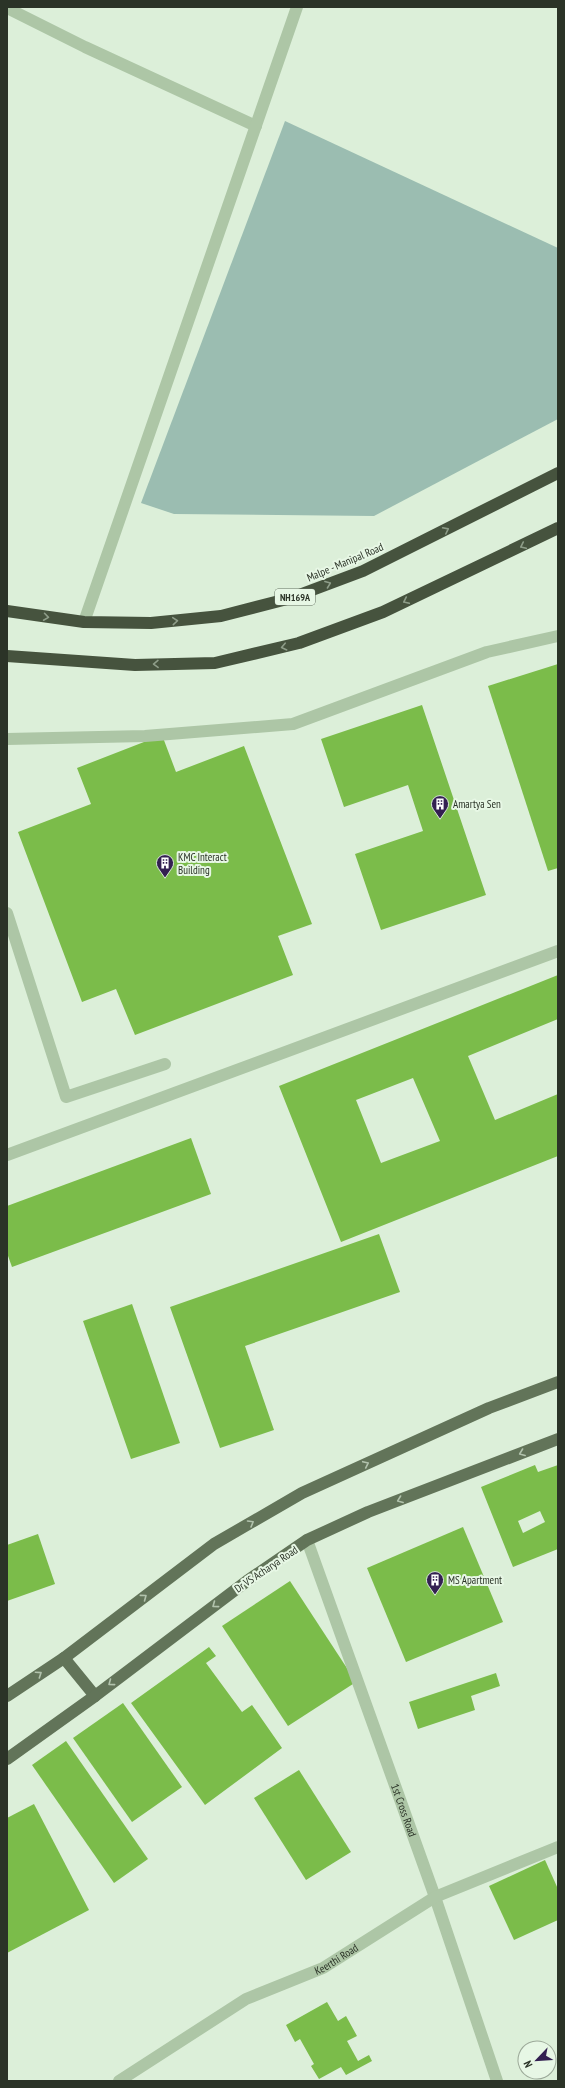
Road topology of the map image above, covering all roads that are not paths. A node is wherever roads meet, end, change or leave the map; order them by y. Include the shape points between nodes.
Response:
1 (297, 7) edge
2 (7, 8) edge
3 (256, 126) junction
4 (558, 473) edge
5 (558, 528) edge
6 (7, 611) edge
7 (84, 622) junction
8 (558, 636) edge
9 (7, 656) edge
10 (7, 739) edge
11 (7, 913) edge
12 (558, 951) edge
13 (165, 1064) dead end
14 (7, 1155) edge
15 (558, 1382) edge
16 (558, 1439) edge
17 (308, 1540) junction
18 (64, 1658) junction
19 (7, 1696) edge
20 (95, 1696) junction
21 (7, 1759) edge
22 (558, 1847) edge
23 (435, 1897) junction
24 (119, 2081) edge
25 (497, 2081) edge

1 - 3 street
2 - 3 street
3 - 7 street
7 -> 4 highway, Malpe - Manipal Road / NH169A via 151,623 221,616 291,598 364,571
5 -> 9 highway via 383,612 291,645 215,662 135,665
6 -> 7 highway, Malpe - Manipal Road / NH169A
8 - 10 street via 487,652 293,724 145,736
11 - 13 street via 66,1097
12 - 14 street
18 -> 15 main road via 214,1544 302,1493 489,1408
16 -> 17 main road, Dr VS Acharya Road via 368,1512
17 -> 20 main road, Dr VS Acharya Road via 247,1581
17 - 23 street, 1st Cross Road
19 -> 18 main road
18 - 20 main road
20 - 21 main road, Dr VS Acharya Road
22 - 23 street, Keerthi Road
23 - 24 street, Keerthi Road via 323,1968 246,1999
23 - 25 street, 1st Cross Road

